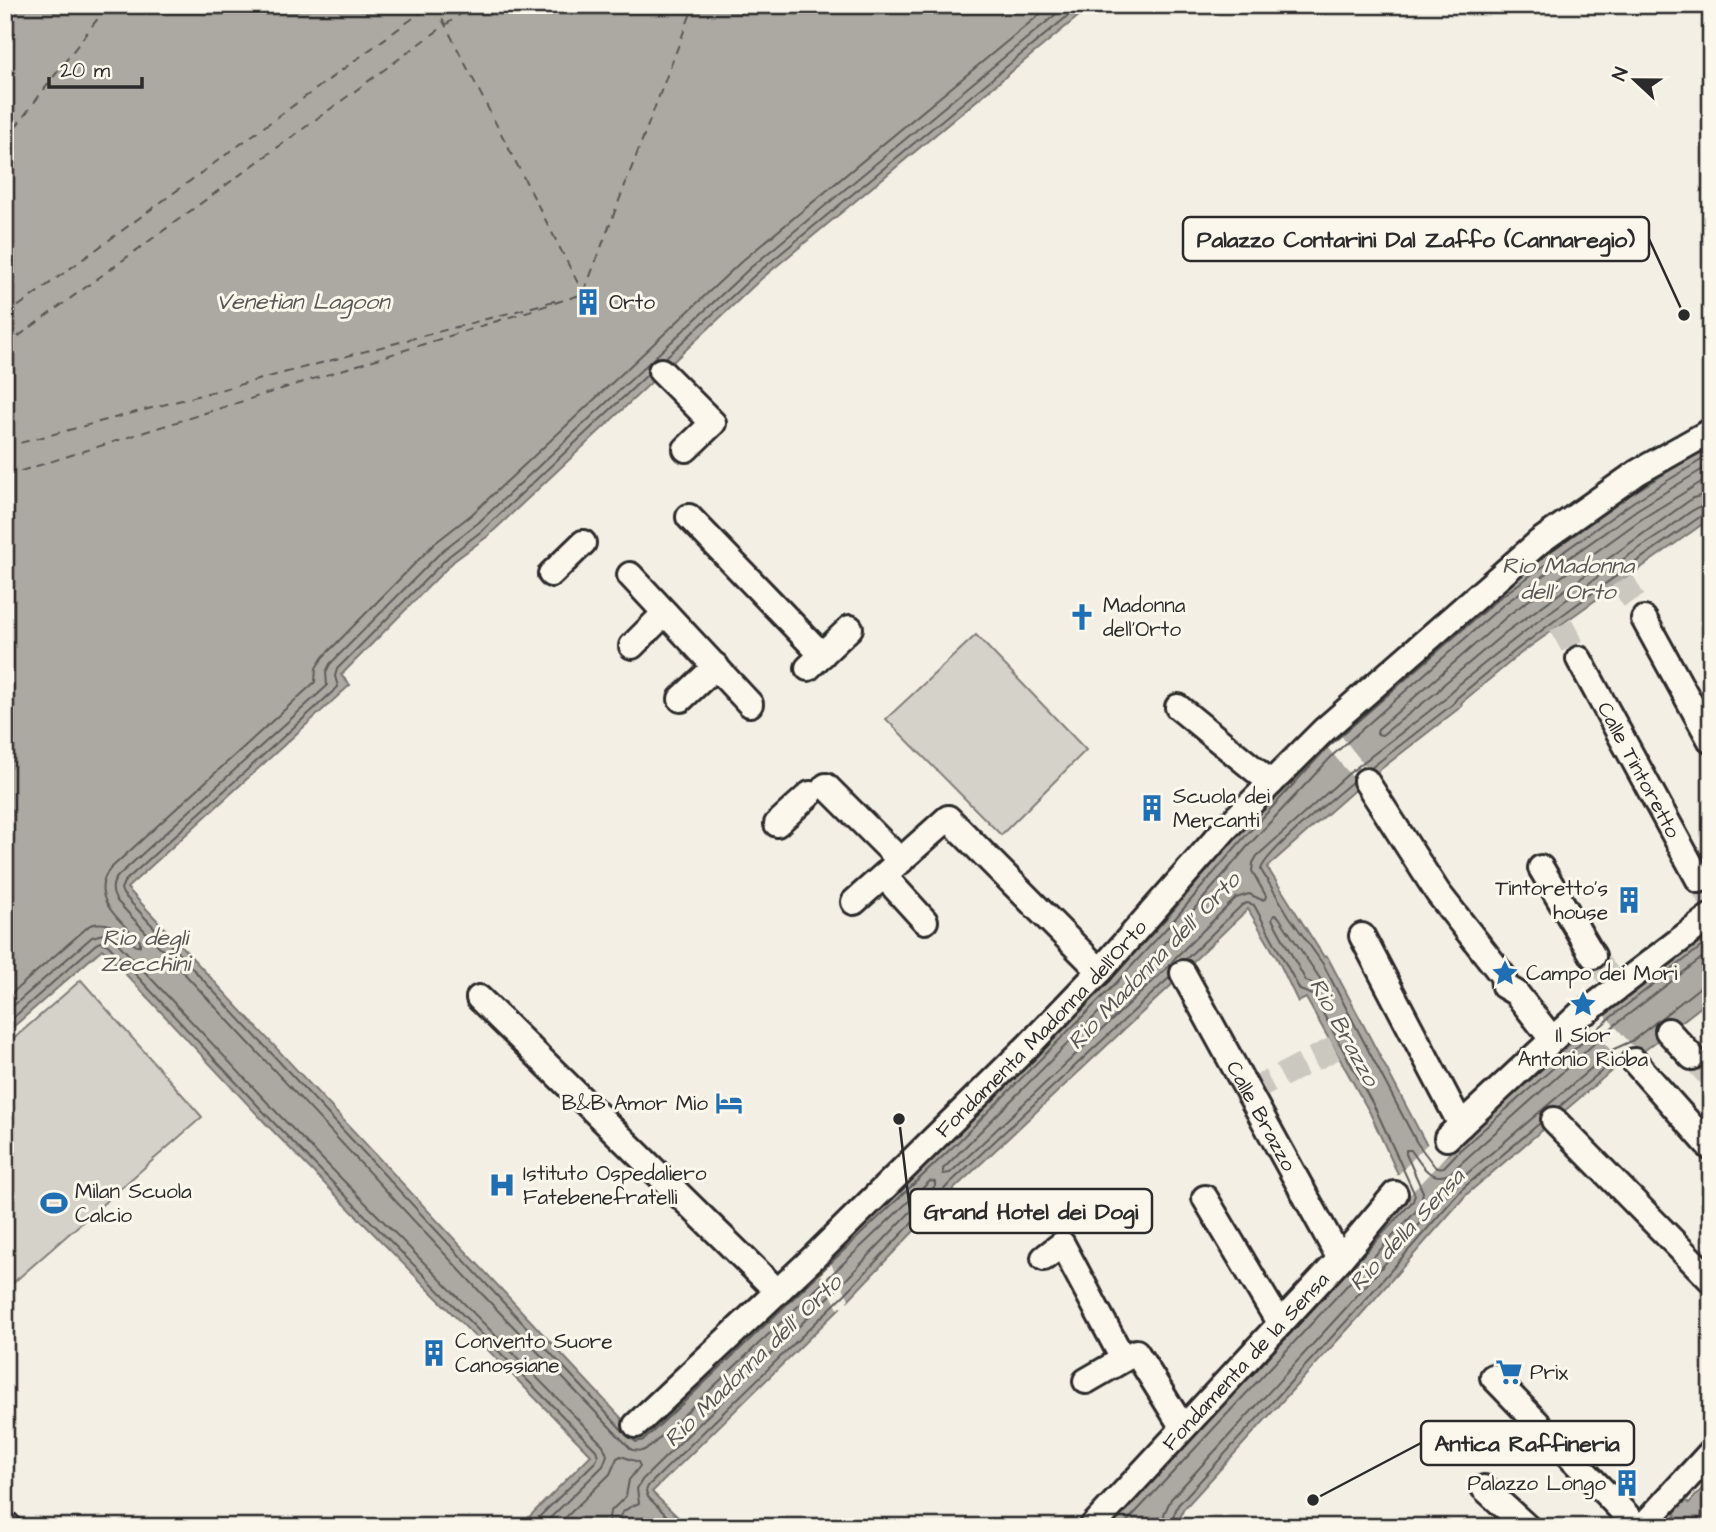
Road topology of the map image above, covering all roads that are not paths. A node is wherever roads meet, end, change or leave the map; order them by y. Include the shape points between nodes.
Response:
1 (661, 371) dead end
2 (1711, 431) edge
3 (686, 449) dead end
4 (689, 517) dead end
5 (583, 543) dead end
6 (551, 574) dead end
7 (630, 575) dead end
8 (666, 613) junction
9 (1644, 619) tunnel mouth
10 (850, 628) dead end
11 (632, 646) dead end
12 (1579, 659) tunnel mouth
13 (716, 666) junction
14 (681, 699) dead end
15 (750, 704) dead end
16 (1178, 707) dead end
17 (1711, 741) edge
18 (1366, 781) dead end
19 (1271, 783) junction
20 (777, 824) dead end
21 (893, 868) junction
22 (1541, 868) dead end
23 (1699, 880) tunnel mouth
24 (854, 902) dead end
25 (1711, 916) edge
26 (925, 921) dead end
27 (1362, 936) dead end
28 (1593, 956) tunnel mouth
29 (1100, 971) junction
30 (1183, 973) dead end
31 (479, 998) dead end
32 (1668, 1031) dead end
33 (1550, 1037) junction
34 (1692, 1057) tunnel mouth
35 (1634, 1061) dead end
36 (1554, 1120) dead end
37 (1711, 1148) edge
38 (1395, 1194) dead end
39 (1205, 1198) dead end
40 (1044, 1258) dead end
41 (1340, 1259) junction
42 (1711, 1280) edge
43 (778, 1292) junction
44 (1280, 1324) junction
45 (1123, 1359) junction
46 (1493, 1377) dead end
47 (1086, 1381) dead end
48 (636, 1425) dead end
49 (1183, 1428) junction
50 (1711, 1452) edge
51 (1484, 1488) dead end
52 (5, 1523) edge
53 (9, 1527) edge
54 (1092, 1527) edge
55 (1527, 1527) edge
56 (1640, 1527) edge

1 - 3 street via 713,423
2 - 19 street, Fondamenta Madonna dell'Orto via 1638,472 1539,542 1324,730
4 - 10 street via 815,661
5 - 6 street
7 - 8 street
8 - 11 street
8 - 13 street
9 - 17 street
12 - 23 street, Calle Tintoretto
13 - 14 street
13 - 15 street
16 - 19 street
18 - 33 street via 1438,893 1503,976 1504,986 1516,993
19 - 29 street, Fondamenta Madonna dell'Orto
20 - 21 street via 818,790
21 - 24 street
21 - 26 street
21 - 29 street via 948,818
22 - 28 street
25 - 33 street via 1616,986 1589,1013 1581,1013
27 - 33 street via 1454,1132 1525,1067
29 - 43 street, Fondamenta Madonna dell'Orto via 832,1232
30 - 41 street, Calle Brazzo
31 - 43 street
32 - 34 street
35 - 37 street
36 - 42 street
38 - 41 street, Fondamenta de la Sensa
39 - 44 street
40 - 45 street via 1062,1244
41 - 44 street, Fondamenta de la Sensa
43 - 48 street, Fondamenta Madonna dell'Orto
44 - 49 street, Fondamenta de la Sensa
45 - 47 street
45 - 49 street via 1136,1352
46 - 56 street
49 - 54 street, Fondamenta de la Sensa
50 - 56 street
51 - 55 street
52 - 53 street

